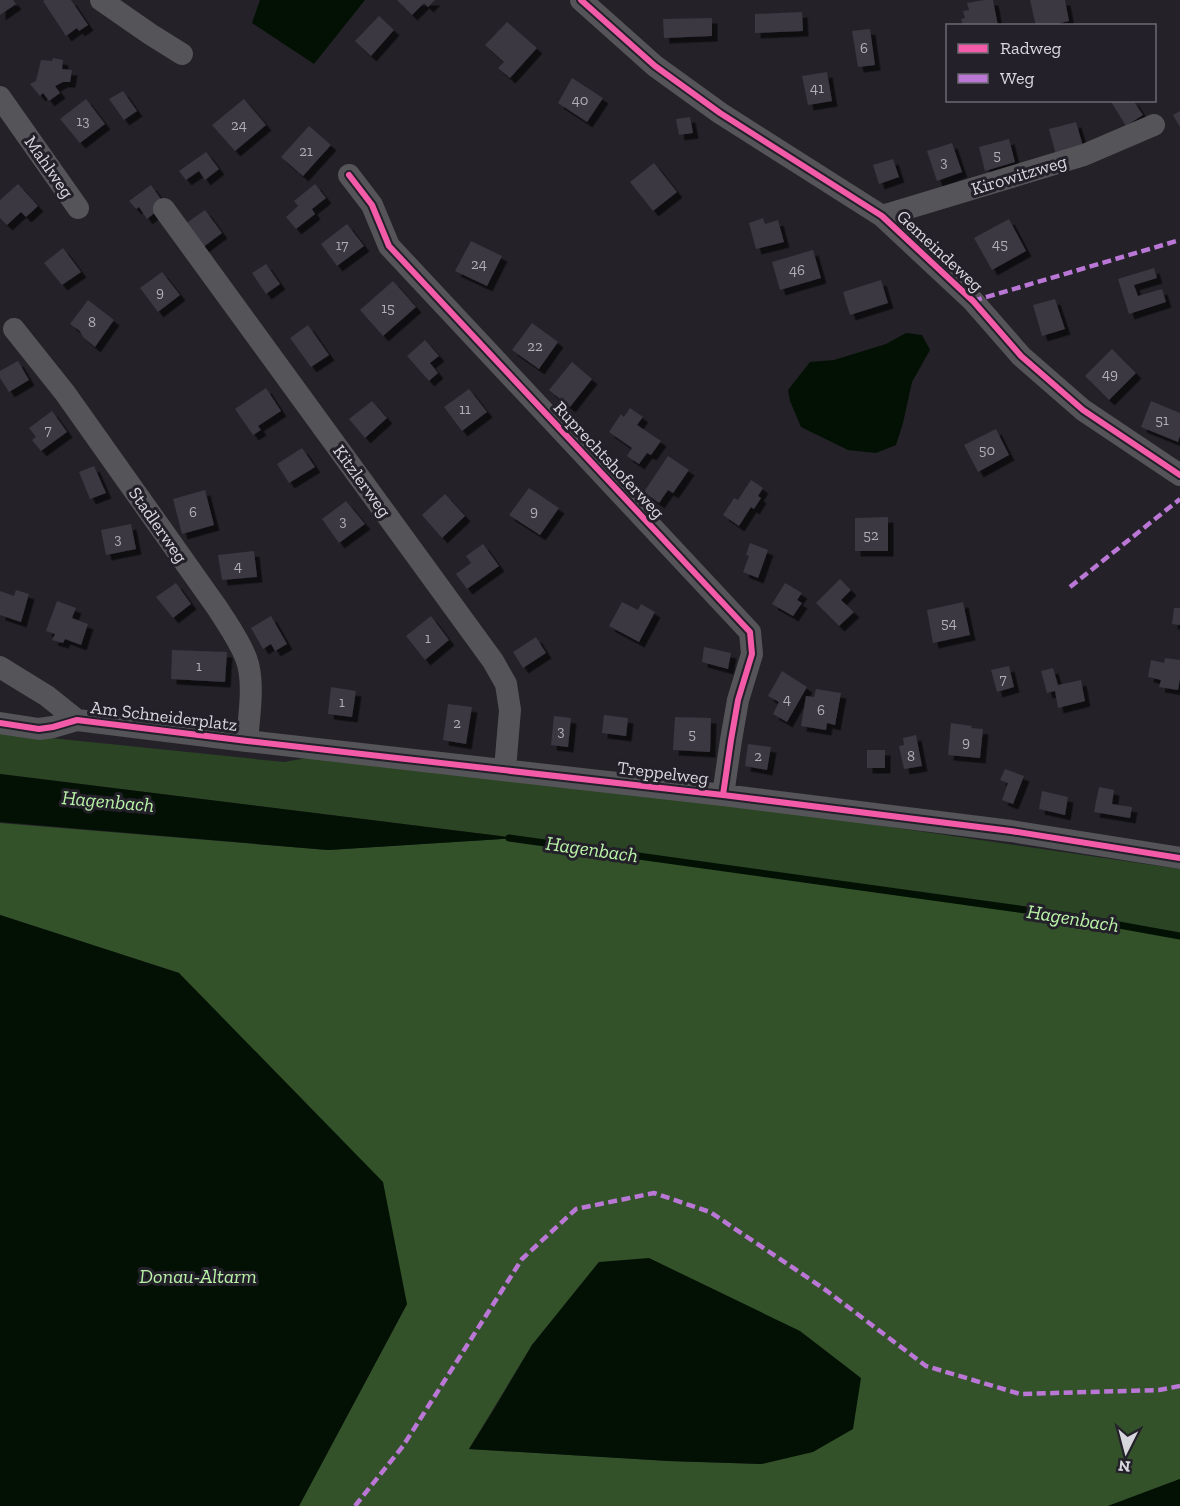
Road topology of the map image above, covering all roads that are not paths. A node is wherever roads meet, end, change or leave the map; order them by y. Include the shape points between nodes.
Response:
1 (101, 0) edge
2 (581, 0) edge
3 (607, 8) edge
4 (182, 54) dead end
5 (0, 97) edge
6 (1154, 125) dead end
7 (350, 175) dead end
8 (78, 208) dead end
9 (164, 209) dead end
10 (882, 216) junction
11 (14, 329) dead end
12 (1180, 474) edge
13 (0, 668) edge
14 (77, 720) junction
15 (0, 723) edge
16 (247, 741) junction
17 (505, 770) junction
18 (723, 795) junction
19 (1180, 858) edge

1 - 4 street
2 - 3 street, Gemeindeweg
3 - 10 street, Gemeindeweg via 656,66 720,113
5 - 8 street, Mahlweg
6 - 10 street, Kirowitzweg via 1084,155
7 - 18 street, Ruprechtshoferweg via 372,205 389,246 750,632 752,654 738,700
9 - 17 street, Kitzlerweg via 493,661 506,684 510,710
10 - 12 street, Gemeindeweg via 973,301 1021,356 1083,410
11 - 16 street, Stadlerweg via 71,402 238,642 251,678
13 - 14 street via 47,696
14 - 15 street via 39,729
14 - 16 street, Am Schneiderplatz
16 - 17 street, Treppelweg
17 - 18 street, Treppelweg
18 - 19 street, Treppelweg via 1011,831

